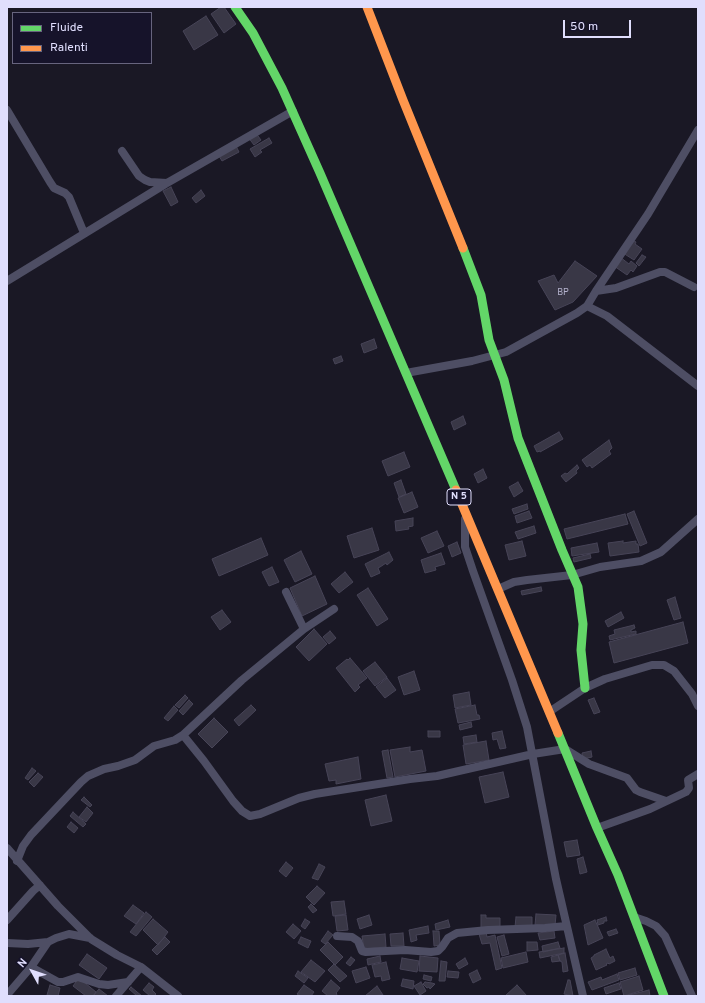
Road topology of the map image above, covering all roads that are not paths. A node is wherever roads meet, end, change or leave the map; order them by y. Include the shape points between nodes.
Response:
1 (235, 7) edge
2 (367, 7) edge
3 (7, 110) edge
4 (293, 111) junction
5 (698, 130) edge
6 (122, 151) dead end
7 (167, 182) junction
8 (84, 233) junction
9 (7, 281) edge
10 (694, 287) dead end
11 (596, 292) junction
12 (587, 306) junction
13 (494, 356) junction
14 (406, 373) junction
15 (698, 386) edge
16 (465, 510) junction
17 (698, 519) edge
18 (572, 575) junction
19 (498, 589) junction
20 (286, 592) dead end
21 (334, 609) dead end
22 (304, 630) junction
23 (586, 688) junction
24 (698, 706) edge
25 (549, 712) junction
26 (183, 735) junction
27 (565, 749) junction
28 (533, 754) junction
29 (698, 774) edge
30 (666, 801) junction
31 (597, 828) junction
32 (7, 848) edge
33 (17, 861) junction
34 (40, 885) junction
35 (634, 917) junction
36 (7, 920) edge
37 (566, 926) junction
38 (337, 936) dead end
39 (91, 938) junction
40 (48, 942) junction
41 (7, 943) edge
42 (31, 966) junction
43 (141, 967) junction
44 (128, 982) junction
45 (7, 995) edge
46 (116, 996) edge
47 (178, 996) edge
48 (583, 996) edge
49 (664, 996) edge
50 (692, 996) edge

1 - 4 main road, N 5 via 253,33
2 - 13 main road via 474,274
3 - 8 street via 54,188 69,197
4 - 7 street
4 - 14 main road, N 5
5 - 11 street via 648,214
6 - 7 street via 139,176 150,182
7 - 8 street
8 - 9 street
10 - 11 street via 665,272 660,272 616,288
11 - 12 street
12 - 13 street via 506,352
12 - 15 street via 607,316
13 - 14 street
13 - 18 main road via 504,380 518,438
14 - 16 main road, N 5
16 - 19 main road, N 5
16 - 28 street via 465,547 512,680
17 - 18 street via 661,552 641,561
18 - 19 street via 514,582
18 - 23 main road via 578,587 581,604 582,677
19 - 25 main road, N 5
20 - 22 street
21 - 22 street
22 - 26 street via 242,680
23 - 24 street via 605,679 652,665 664,665 674,670 684,682
23 - 25 street
25 - 27 main road, N 5
26 - 28 street via 233,801 250,816 315,794 437,776
26 - 33 street via 154,746 135,760 104,769 84,779 31,835
27 - 28 street
27 - 30 street via 589,764 627,778 636,790
27 - 31 main road, N 5
28 - 37 street
29 - 30 street via 688,780 688,790
30 - 31 street
31 - 35 main road, N 5
32 - 33 street
33 - 34 street
34 - 36 street
34 - 39 street
35 - 49 main road, N 5
35 - 50 street via 656,926 665,936
37 - 38 street via 457,933 448,938 438,951 431,952 366,952 362,951 358,941 352,937
37 - 48 street
39 - 40 street via 69,934
39 - 43 street
40 - 41 street
40 - 42 street
42 - 44 street via 58,982 78,977 108,985
42 - 45 street
43 - 44 street
43 - 47 street
44 - 46 street

